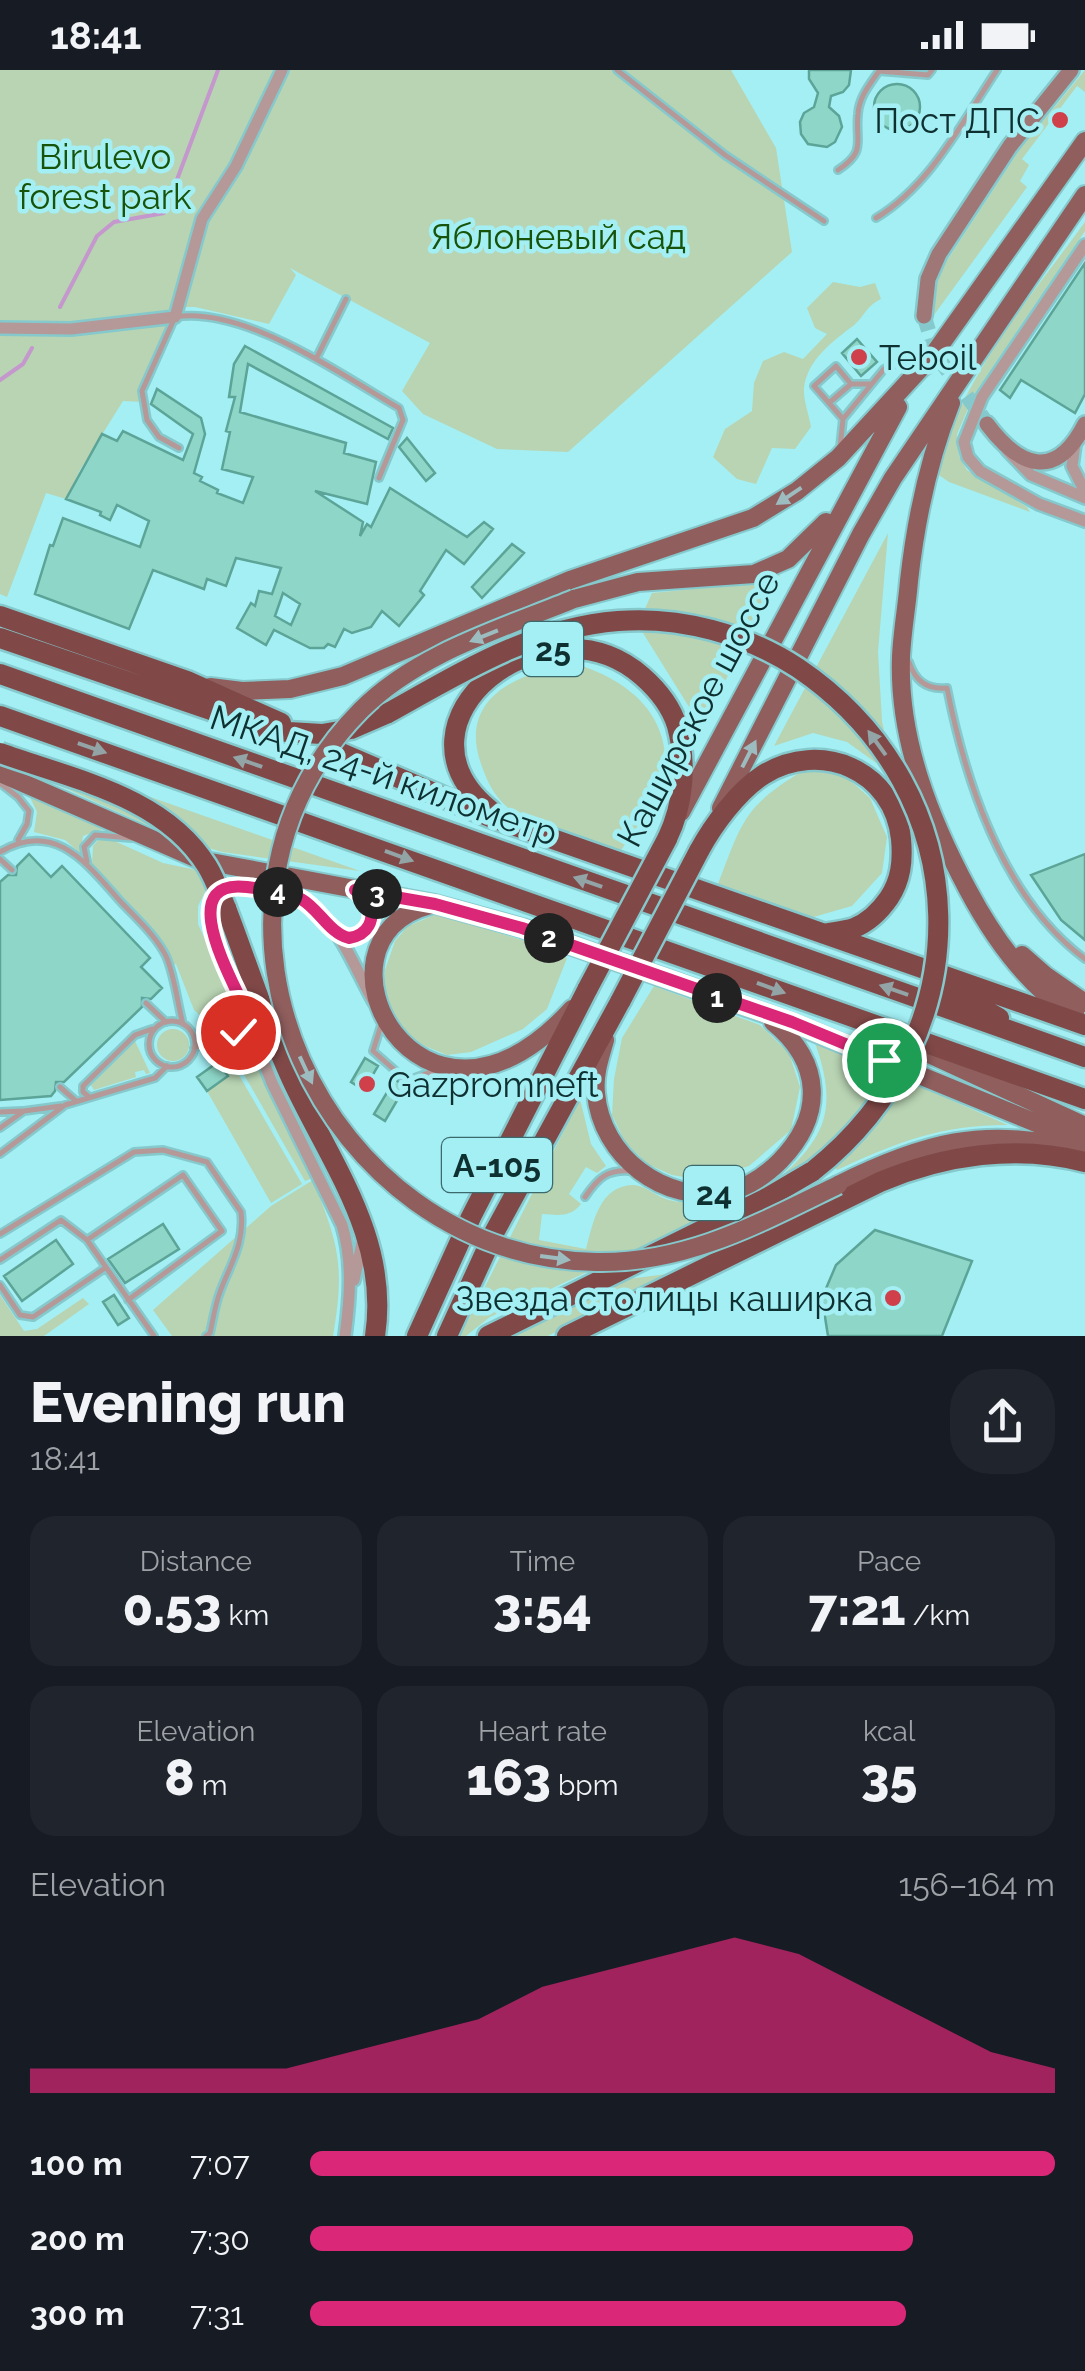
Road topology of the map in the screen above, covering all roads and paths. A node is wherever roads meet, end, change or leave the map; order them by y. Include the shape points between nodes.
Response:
1 (282, 70) edge
2 (616, 70) edge
3 (932, 70) edge
4 (997, 70) edge
5 (1071, 70) edge
6 (1085, 141) edge
7 (838, 170) dead end
8 (1085, 194) edge
9 (876, 218) dead end
10 (824, 221) dead end
11 (1085, 245) edge
12 (346, 299) dead end
13 (924, 316) tunnel mouth
14 (175, 317) junction
15 (0, 328) edge
16 (315, 360) junction
17 (927, 360) junction
18 (963, 373) junction
19 (851, 384) junction
20 (870, 384) junction
21 (829, 403) junction
22 (843, 419) junction
23 (987, 424) tunnel mouth
24 (1085, 424) edge
25 (1077, 440) junction
26 (1004, 447) junction
27 (179, 448) dead end
28 (838, 458) junction
29 (379, 478) dead end
30 (848, 495) junction
31 (1085, 495) edge
32 (1085, 521) edge
33 (0, 616) edge
34 (903, 635) junction
35 (0, 638) edge
36 (0, 674) edge
37 (188, 682) junction
38 (0, 716) edge
39 (288, 726) dead end
40 (341, 752) dead end
41 (0, 753) edge
42 (0, 773) edge
43 (0, 783) edge
44 (514, 824) junction
45 (671, 830) junction
46 (17, 842) junction
47 (156, 844) junction
48 (702, 846) junction
49 (0, 856) edge
50 (87, 864) junction
51 (12, 870) dead end
52 (355, 890) junction
53 (973, 899) junction
54 (435, 904) junction
55 (330, 926) junction
56 (822, 934) junction
57 (844, 942) junction
58 (1085, 959) edge
59 (585, 992) junction
60 (146, 1003) dead end
61 (1085, 1003) edge
62 (243, 1005) junction
63 (616, 1009) junction
64 (765, 1015) junction
65 (848, 1016) junction
66 (383, 1019) junction
67 (166, 1022) junction
68 (1085, 1023) edge
69 (183, 1024) junction
70 (155, 1028) junction
71 (228, 1033) junction
72 (253, 1037) junction
73 (1040, 1041) junction
74 (194, 1048) junction
75 (1085, 1057) edge
76 (167, 1066) junction
77 (444, 1067) junction
78 (60, 1086) dead end
79 (90, 1097) junction
80 (1085, 1099) edge
81 (76, 1102) junction
82 (66, 1106) junction
83 (24, 1111) junction
84 (0, 1112) edge
85 (1085, 1126) edge
86 (0, 1128) edge
87 (1085, 1143) edge
88 (1085, 1152) edge
89 (0, 1154) edge
90 (1085, 1162) edge
91 (639, 1171) junction
92 (585, 1196) dead end
93 (365, 1226) junction
94 (0, 1234) edge
95 (87, 1240) junction
96 (0, 1260) edge
97 (106, 1268) junction
98 (0, 1285) edge
99 (350, 1294) junction
100 (128, 1300) junction
101 (154, 1336) edge
102 (206, 1336) edge
103 (345, 1336) edge
104 (375, 1336) edge
105 (417, 1336) edge
106 (448, 1336) edge
107 (488, 1336) edge
108 (567, 1336) edge

1 - 14 street via 202,219
2 - 10 lane
3 - 7 lane via 879,70 864,91 854,160
4 - 9 lane via 920,184
5 - 13 main road via 1010,146 940,254 928,279
6 - 17 main road, Каширское шоссе
8 - 18 main road, Каширское шоссе
11 - 32 street via 982,398 964,442 980,471
12 - 16 lane
14 - 15 street via 71,330
14 - 16 lane via 268,332
14 - 27 lane via 142,391 159,437
16 - 29 lane via 399,408 403,420
17 - 20 lane via 893,364
17 - 28 main road
17 - 30 main road, Каширское шоссе
18 - 34 main road via 930,456
48 -> 18 main road, Каширское шоссе via 861,534
19 - 20 lane
19 - 21 lane
19 - 21 lane via 836,366 814,386
20 - 22 lane
21 - 22 lane
22 - 28 lane
23 - 26 main road
24 - 25 main road
25 - 26 main road via 1044,461
25 - 31 street via 1072,466
26 - 31 street via 1031,475
28 -> 37 main road via 752,518 570,580 343,676 260,691
30 - 45 main road, Каширское шоссе
30 -> 88 main road, bridge via 802,549 772,568 638,582 574,599 456,647 410,671 363,708 305,786 279,854 270,936 283,1011 308,1077 344,1135 390,1182 452,1225 519,1252 592,1262 666,1256 724,1240 909,1152 966,1140 1032,1141
33 - 37 highway
34 - 53 main road via 902,689 912,754
34 - 58 lane via 917,678 930,688 947,688 969,776 1004,858 1046,923
107 -> 35 highway, bridge via 813,1171 854,1135 893,1085 932,984 936,877 916,806 875,739 808,675 750,642 664,622 579,625 511,646 388,714 322,734 272,731
73 -> 36 highway, МКАД, 24-й километр
37 - 39 highway
38 -> 65 highway, МКАД, 24-й километр
40 - 44 highway
41 - 93 highway, bridge via 154,813 200,856 292,1081
42 - 47 main road
43 - 46 lane via 29,811
44 - 45 highway, 25 via 488,809 460,776 456,728 465,704 492,674 537,651 564,647 632,667 665,701 684,772
44 - 56 highway
45 - 59 highway, Каширское шоссе, bridge
46 - 49 lane
46 - 50 lane via 48,841
47 - 50 lane via 95,835 84,848
47 - 52 main road via 200,860
48 - 56 highway via 735,801 778,767 821,758 863,774 880,788 899,824 902,870 869,920
48 - 63 highway, Каширское шоссе, bridge
49 - 51 lane
50 - 69 lane via 163,950
52 - 54 main road
52 - 55 street via 371,905 370,926 349,938
53 - 61 main road via 1022,954
53 - 68 main road via 1026,974
54 - 64 main road
54 - 66 main road via 405,916 384,939 373,984
55 - 62 street via 291,894 241,886 221,892 209,922
55 - 66 street
56 - 57 highway
57 - 68 highway
57 - 73 highway via 954,991
59 - 77 main road via 540,1042 516,1056 485,1067
59 - 105 highway, Каширское шоссе / А-105
60 - 67 lane
62 - 71 lane
62 - 72 street
63 - 91 main road, 24 via 596,1072 600,1118
63 - 106 highway, Каширское шоссе / А-105 via 495,1232
64 - 87 main road
64 - 91 main road, 24 via 790,1035 809,1066 812,1105 800,1137 767,1174 726,1192 681,1191
65 - 80 highway, МКАД, 24-й километр
65 - 85 main road
66 - 77 main road via 406,1048
66 - 77 lane via 374,1051 407,1080
67 - 69 lane
67 - 70 lane
69 - 74 lane
70 - 76 lane via 152,1054
70 - 79 lane via 135,1035 83,1086
71 - 72 lane
71 - 74 lane
72 - 99 street via 342,1225
73 - 75 highway, МКАД, 24-й километр
74 - 76 lane via 185,1063
76 - 79 lane via 155,1078
78 - 81 lane
79 - 81 lane
81 - 82 lane
82 - 83 lane
82 - 89 lane
83 - 84 lane
83 - 86 lane
90 - 108 highway via 986,1154 916,1168
91 - 92 lane via 608,1172
93 - 99 street
93 - 104 highway via 378,1289
94 - 102 lane via 134,1152 163,1150 207,1162 242,1219 238,1254
95 - 96 lane via 61,1220
95 - 97 lane
95 - 100 lane via 183,1175 213,1217 222,1231
97 - 98 lane via 33,1318 20,1315
97 - 100 lane
99 - 103 street
100 - 101 lane

